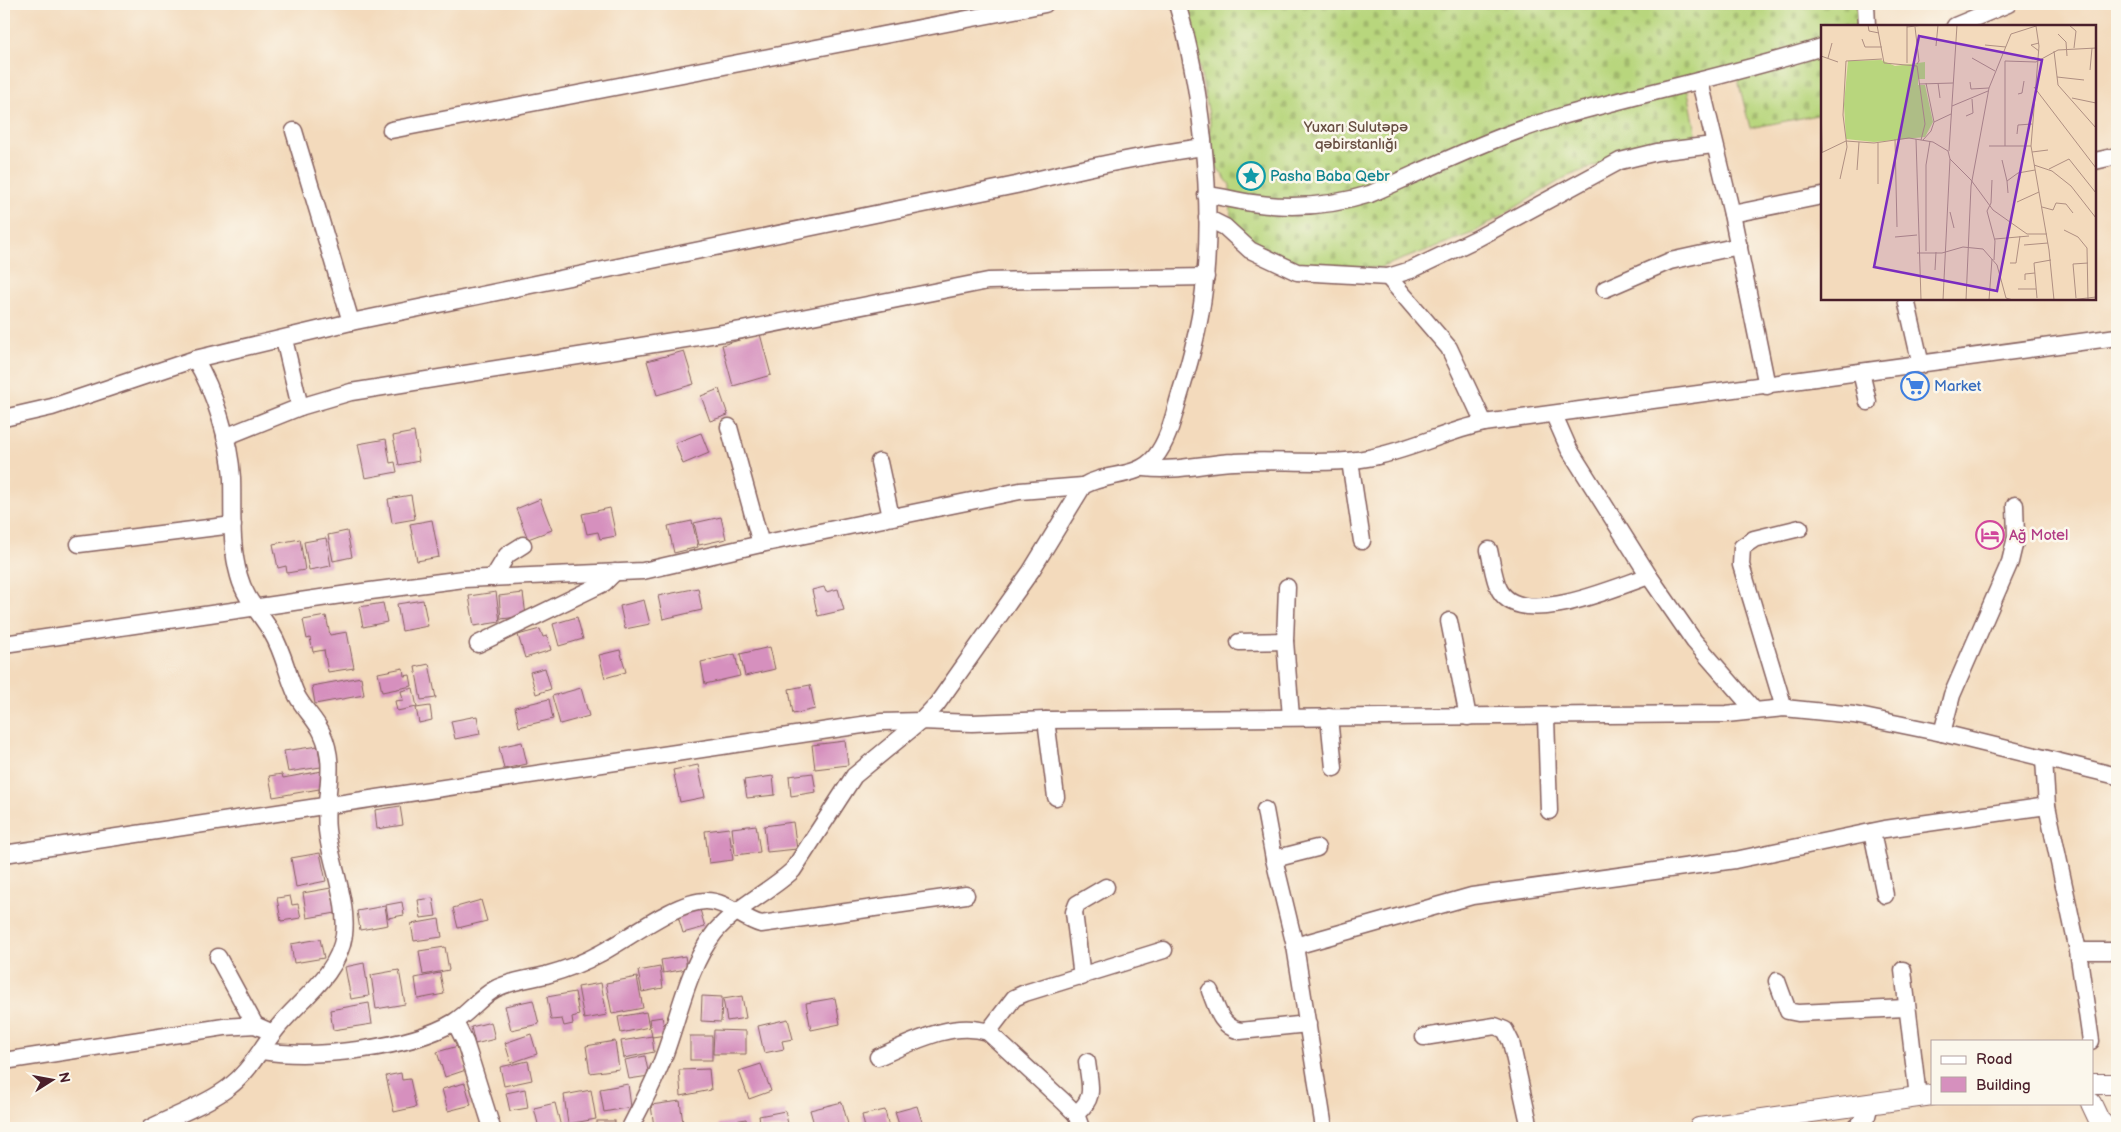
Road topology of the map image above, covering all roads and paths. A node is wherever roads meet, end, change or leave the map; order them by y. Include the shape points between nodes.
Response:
1 (1046, 4) edge
2 (1177, 4) edge
3 (1866, 4) edge
4 (2008, 4) edge
5 (1867, 25) edge
6 (1958, 25) edge
7 (1821, 47) edge
8 (1700, 82) junction
9 (391, 130) dead end
10 (294, 131) dead end
11 (1713, 145) junction
12 (1202, 147) junction
13 (2117, 156) edge
14 (2096, 161) edge
15 (1206, 195) junction
16 (1821, 196) edge
17 (1732, 214) junction
18 (1207, 218) junction
19 (1739, 246) junction
20 (1206, 277) junction
21 (1388, 277) junction
22 (1605, 289) dead end
23 (1906, 300) edge
24 (351, 322) junction
25 (2117, 337) edge
26 (284, 338) junction
27 (195, 359) junction
28 (1920, 365) junction
29 (1861, 372) junction
30 (1767, 386) junction
31 (1868, 402) dead end
32 (300, 407) junction
33 (1554, 415) junction
34 (4, 418) edge
35 (1484, 423) junction
36 (729, 427) dead end
37 (225, 437) junction
38 (1350, 461) junction
39 (879, 462) dead end
40 (1145, 468) junction
41 (1083, 486) junction
42 (2015, 505) dead end
43 (891, 516) junction
44 (233, 525) junction
45 (1800, 528) dead end
46 (1362, 541) dead end
47 (79, 544) dead end
48 (762, 544) junction
49 (523, 545) dead end
50 (1489, 550) dead end
51 (615, 572) junction
52 (1649, 576) junction
53 (493, 578) junction
54 (1287, 587) dead end
55 (254, 609) junction
56 (1448, 621) dead end
57 (1285, 641) junction
58 (1239, 642) dead end
59 (4, 644) edge
60 (478, 644) dead end
61 (1784, 708) junction
62 (1755, 711) junction
63 (1290, 717) junction
64 (1329, 717) junction
65 (1468, 717) junction
66 (1546, 717) junction
67 (1046, 720) junction
68 (921, 721) junction
69 (1942, 733) junction
70 (2044, 760) junction
71 (1334, 768) dead end
72 (2117, 776) edge
73 (1056, 797) dead end
74 (328, 805) junction
75 (2047, 806) junction
76 (1265, 810) dead end
77 (1549, 810) dead end
78 (1872, 832) junction
79 (1317, 848) dead end
80 (4, 854) edge
81 (1274, 859) junction
82 (1106, 887) dead end
83 (966, 895) dead end
84 (1885, 895) dead end
85 (736, 911) junction
86 (1295, 946) junction
87 (1164, 950) dead end
88 (2117, 951) edge
89 (2078, 952) junction
90 (218, 957) dead end
91 (1903, 970) dead end
92 (1082, 977) junction
93 (1777, 981) dead end
94 (1210, 991) dead end
95 (1906, 1008) junction
96 (455, 1022) junction
97 (1308, 1024) junction
98 (255, 1025) junction
99 (988, 1032) junction
100 (273, 1033) junction
101 (1424, 1037) dead end
102 (2091, 1040) edge
103 (262, 1051) junction
104 (878, 1057) dead end
105 (4, 1061) edge
106 (1087, 1062) dead end
107 (2094, 1084) edge
108 (2117, 1084) edge
109 (1925, 1096) edge
110 (1870, 1104) junction
111 (2091, 1104) edge
112 (1079, 1121) edge
113 (150, 1128) edge
114 (492, 1128) edge
115 (630, 1128) edge
116 (1324, 1128) edge
117 (1530, 1128) edge
118 (1699, 1128) edge
119 (1856, 1128) edge
120 (2107, 1128) edge

1 - 9 street
2 - 12 street via 1196,90
3 - 5 street
4 - 6 street
7 - 8 street
8 - 11 street
8 - 15 street via 1551,120 1346,201 1290,206
10 - 24 street
11 - 17 street
11 - 21 street via 1657,152 1620,161 1476,239 1411,270
12 - 15 street
12 - 24 street via 1090,166 996,189
13 - 14 street
15 - 18 street
16 - 17 street
17 - 19 street
18 - 20 street
18 - 21 street via 1225,227 1250,250 1297,272
19 - 22 street via 1670,261
19 - 30 street
20 - 32 street via 988,281 742,330 351,392
20 - 40 street via 1196,336 1178,401 1163,444
21 - 35 street via 1449,348
23 - 28 street
24 - 26 street
25 - 28 street
26 - 27 street
26 - 32 street
27 - 34 street via 52,407
27 - 37 street via 203,372
28 - 29 street
29 - 30 street
29 - 31 street
30 - 33 street
32 - 37 street
33 - 35 street
33 - 52 street via 1569,449
35 - 38 street via 1396,452
36 - 48 street
37 - 44 street via 232,474
38 - 40 street via 1266,460 1168,469
38 - 46 street
39 - 43 street
40 - 41 street via 1098,478
41 - 43 street via 1020,491
41 - 68 street via 1026,578 954,681
42 - 69 street via 2016,537 2010,562 1952,695
43 - 48 street
44 - 47 street
44 - 55 street via 238,576
45 - 61 street via 1754,539 1742,547 1741,565
48 - 51 street via 653,569
49 - 53 street via 506,555
50 - 52 street via 1500,591 1510,602 1528,607 1551,607
51 - 53 street
51 - 60 street via 604,583
52 - 62 street via 1694,641
53 - 55 street via 355,593
54 - 57 street
55 - 59 street
55 - 74 street via 284,655 296,692 321,732 329,753
56 - 65 street
57 - 58 street
57 - 63 street
61 - 62 street
61 - 69 street via 1883,720
62 - 66 street
63 - 64 street
63 - 67 street
64 - 65 street
64 - 71 street
65 - 66 street
66 - 77 street
67 - 68 street
67 - 73 street
68 - 74 street via 866,724
68 - 85 street via 854,776 793,870
69 - 70 street
70 - 72 street
70 - 75 street
74 - 80 street
74 - 100 street via 327,831 341,897 344,936 332,966
75 - 78 street
75 - 89 street
76 - 81 street
78 - 84 street
78 - 86 street via 1734,860 1472,896
79 - 81 street
81 - 86 street
82 - 92 street via 1077,904 1074,912
83 - 85 street via 776,923 753,922
85 - 96 street via 708,901 691,902 675,908 579,964 494,989
85 - 115 street via 714,934 702,953 656,1076
86 - 97 street
87 - 92 street
88 - 89 street
89 - 102 street
90 - 98 street
91 - 95 street
92 - 99 street via 1014,998
93 - 95 street via 1788,1011
94 - 97 street via 1223,1022 1231,1029 1240,1031
95 - 109 street
96 - 103 street via 419,1036 353,1050 304,1055
96 - 114 street via 465,1042
97 - 116 street
98 - 100 street
98 - 105 street
99 - 104 street via 973,1027 959,1028 912,1042
99 - 112 street
100 - 103 street
101 - 117 street via 1495,1026 1505,1030 1511,1042
103 - 113 street via 228,1089
106 - 112 street via 1091,1095
107 - 108 street
109 - 110 street
110 - 118 street
110 - 119 street via 1867,1116
111 - 120 street

